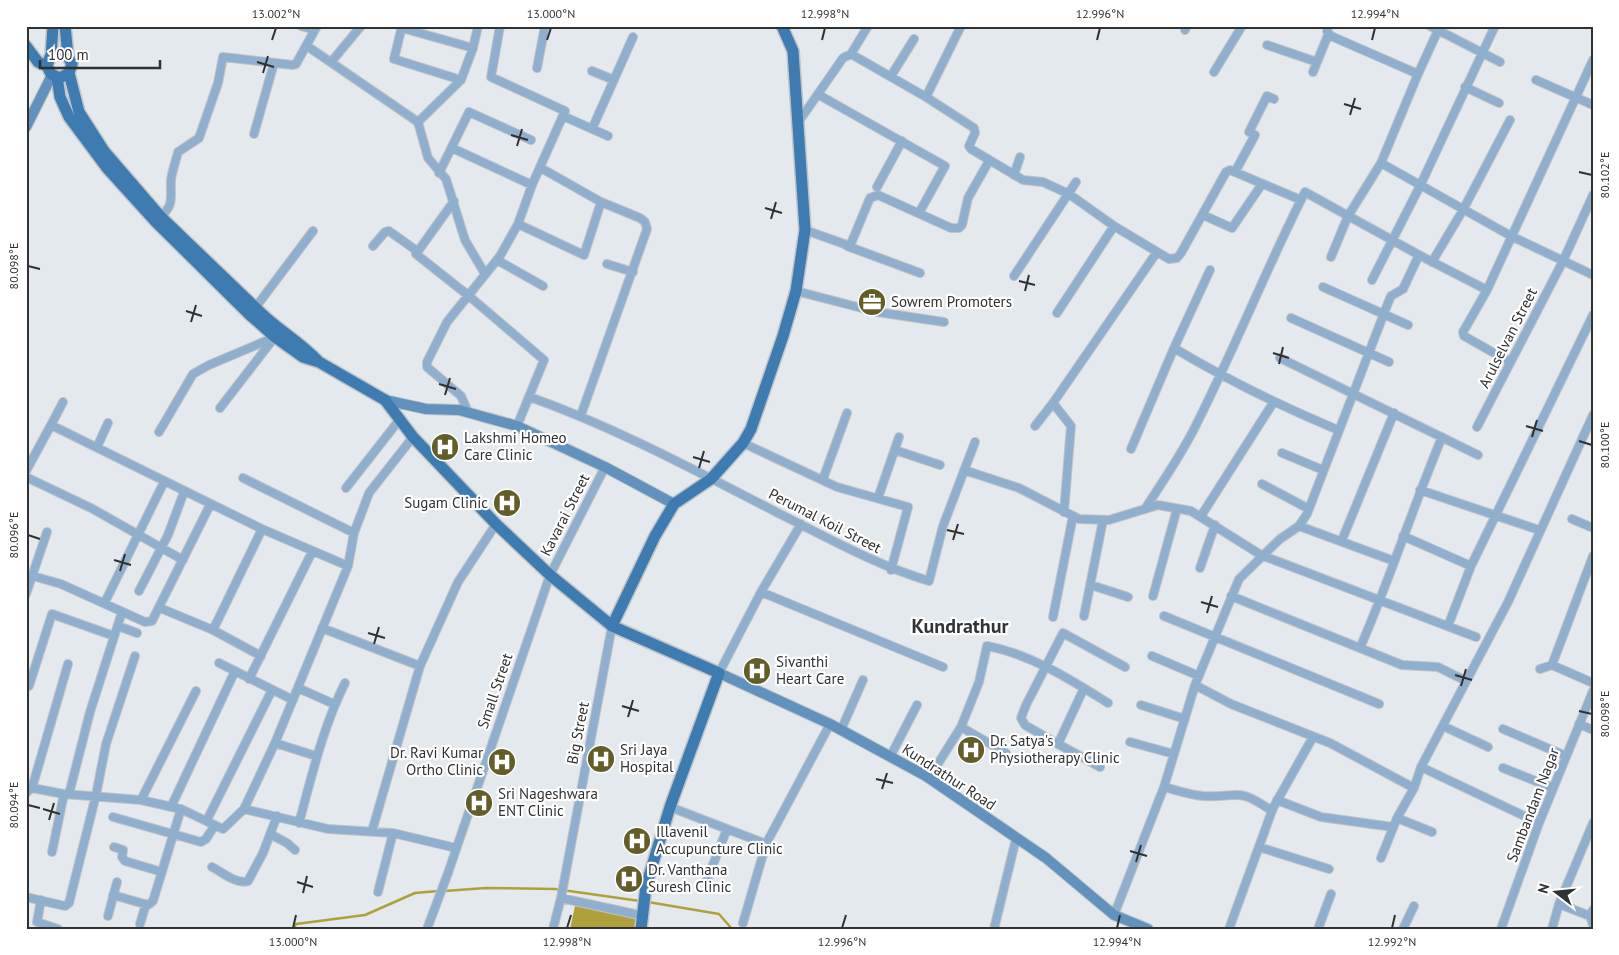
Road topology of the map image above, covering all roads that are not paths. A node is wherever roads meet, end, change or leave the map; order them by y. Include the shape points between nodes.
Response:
1 (53, 26) edge
2 (64, 26) edge
3 (301, 26) edge
4 (361, 26) edge
5 (478, 26) edge
6 (500, 26) edge
7 (545, 26) edge
8 (782, 26) edge
9 (868, 26) edge
10 (961, 26) edge
11 (1242, 26) edge
12 (1430, 26) edge
13 (1494, 26) edge
14 (402, 27) edge
15 (316, 28) edge
16 (1440, 28) edge
17 (1328, 30) edge
18 (633, 37) dead end
19 (914, 39) dead end
20 (1266, 45) dead end
21 (26, 46) edge
22 (307, 46) junction
23 (473, 48) junction
24 (1482, 53) junction
25 (851, 54) junction
26 (68, 56) junction
27 (1593, 60) edge
28 (332, 62) junction
29 (1317, 62) junction
30 (1500, 62) dead end
31 (274, 63) junction
32 (52, 68) junction
33 (537, 68) dead end
34 (592, 71) dead end
35 (1214, 72) dead end
36 (1313, 72) dead end
37 (69, 73) junction
38 (1418, 74) junction
39 (891, 76) junction
40 (461, 80) junction
41 (614, 80) junction
42 (1536, 80) dead end
43 (1466, 88) junction
44 (819, 95) junction
45 (926, 97) junction
46 (1576, 98) junction
47 (1274, 100) dead end
48 (1499, 103) dead end
49 (1593, 105) edge
50 (563, 116) junction
51 (1510, 120) dead end
52 (418, 122) junction
53 (797, 124) junction
54 (26, 127) edge
55 (592, 129) junction
56 (254, 134) dead end
57 (608, 136) dead end
58 (531, 140) dead end
59 (902, 141) junction
60 (452, 148) junction
61 (1020, 157) dead end
62 (989, 161) junction
63 (1382, 163) junction
64 (541, 168) junction
65 (1235, 172) junction
66 (439, 173) junction
67 (1014, 175) junction
68 (1076, 182) dead end
69 (1262, 184) junction
70 (532, 185) junction
71 (1420, 186) junction
72 (877, 188) dead end
73 (1069, 194) junction
74 (1593, 194) edge
75 (1301, 200) junction
76 (454, 201) junction
77 (602, 202) junction
78 (1464, 210) junction
79 (919, 213) junction
80 (1589, 213) edge
81 (1203, 215) junction
82 (1348, 216) junction
83 (158, 220) junction
84 (518, 224) junction
85 (1114, 226) junction
86 (805, 230) junction
87 (313, 231) dead end
88 (1510, 236) junction
89 (1392, 240) junction
90 (374, 246) dead end
91 (847, 246) junction
92 (417, 251) junction
93 (1157, 252) junction
94 (1419, 255) junction
95 (1330, 256) dead end
96 (497, 260) junction
97 (1563, 261) junction
98 (1432, 262) junction
99 (607, 264) dead end
100 (1210, 270) dead end
101 (633, 272) junction
102 (920, 273) dead end
103 (485, 274) junction
104 (1593, 275) edge
105 (1014, 276) dead end
106 (1372, 280) dead end
107 (543, 286) dead end
108 (1323, 287) dead end
109 (1487, 290) junction
110 (796, 291) junction
111 (469, 296) junction
112 (256, 308) junction
113 (1057, 313) dead end
114 (1383, 315) junction
115 (1593, 315) edge
116 (1291, 318) dead end
117 (944, 322) dead end
118 (1408, 325) dead end
119 (278, 334) junction
120 (1174, 348) junction
121 (1368, 354) junction
122 (1280, 358) dead end
123 (1389, 362) dead end
124 (1510, 362) junction
125 (1219, 376) junction
126 (1354, 393) junction
127 (530, 397) junction
128 (385, 400) junction
129 (63, 402) dead end
130 (1053, 403) junction
131 (1273, 403) junction
132 (220, 408) dead end
133 (468, 412) junction
134 (1394, 412) junction
135 (847, 413) dead end
136 (581, 415) junction
137 (1593, 415) edge
138 (400, 419) junction
139 (108, 423) dead end
140 (51, 425) junction
141 (517, 426) junction
142 (1035, 426) dead end
143 (1477, 427) dead end
144 (1338, 430) junction
145 (159, 432) dead end
146 (414, 437) junction
147 (900, 437) dead end
148 (1442, 437) junction
149 (975, 442) dead end
150 (743, 443) junction
151 (97, 447) junction
152 (1131, 449) dead end
153 (895, 450) junction
154 (1282, 452) dead end
155 (1478, 455) dead end
156 (940, 465) dead end
157 (604, 466) junction
158 (964, 470) junction
159 (1323, 470) junction
160 (26, 472) edge
161 (26, 477) edge
162 (243, 478) dead end
163 (711, 479) junction
164 (823, 479) junction
165 (164, 482) junction
166 (1262, 484) dead end
167 (346, 488) dead end
168 (1420, 490) junction
169 (184, 492) junction
170 (878, 498) junction
171 (674, 504) junction
172 (210, 505) junction
173 (1145, 509) junction
174 (1177, 509) junction
175 (1309, 509) junction
176 (1064, 512) junction
177 (1073, 516) junction
178 (1201, 516) junction
179 (1496, 516) junction
180 (1572, 519) dead end
181 (1103, 520) junction
182 (496, 524) junction
183 (801, 524) junction
184 (1215, 525) junction
185 (1299, 526) junction
186 (1593, 528) edge
187 (262, 529) junction
188 (1540, 530) junction
189 (47, 532) dead end
190 (354, 533) junction
191 (138, 535) junction
192 (1402, 536) junction
193 (1342, 540) junction
194 (161, 548) junction
195 (312, 552) junction
196 (1262, 555) junction
197 (1593, 556) edge
198 (183, 560) junction
199 (1394, 561) junction
200 (348, 566) junction
201 (1471, 566) junction
202 (1200, 568) dead end
203 (891, 570) junction
204 (550, 575) junction
205 (33, 576) junction
206 (1091, 586) junction
207 (139, 591) dead end
208 (761, 592) junction
209 (26, 594) edge
210 (1153, 596) dead end
211 (1231, 596) junction
212 (1128, 597) dead end
213 (1381, 600) junction
214 (105, 602) junction
215 (160, 608) junction
216 (122, 612) junction
217 (1084, 616) dead end
218 (1164, 616) dead end
219 (1053, 617) dead end
220 (118, 626) junction
221 (612, 626) junction
222 (1448, 626) junction
223 (322, 628) junction
224 (213, 630) junction
225 (137, 633) dead end
226 (114, 636) junction
227 (1476, 637) dead end
228 (1213, 638) junction
229 (1360, 648) junction
230 (135, 656) dead end
231 (261, 656) junction
232 (1152, 656) dead end
233 (219, 663) dead end
234 (68, 664) dead end
235 (1552, 665) junction
236 (420, 666) junction
237 (943, 667) dead end
238 (1046, 667) junction
239 (1125, 667) dead end
240 (1540, 669) dead end
241 (235, 671) junction
242 (719, 673) junction
243 (1199, 676) junction
244 (249, 679) junction
245 (863, 680) dead end
246 (1466, 680) junction
247 (345, 683) dead end
248 (1593, 684) edge
249 (1195, 685) junction
250 (29, 686) dead end
251 (298, 688) junction
252 (1084, 688) junction
253 (272, 690) junction
254 (196, 691) dead end
255 (1593, 691) edge
256 (293, 700) junction
257 (1108, 703) dead end
258 (334, 704) junction
259 (917, 704) dead end
260 (1379, 704) dead end
261 (1141, 705) dead end
262 (1185, 719) junction
263 (830, 724) junction
264 (1579, 724) junction
265 (1443, 726) junction
266 (961, 727) junction
267 (1503, 729) dead end
268 (841, 730) junction
269 (1593, 730) edge
270 (1313, 736) junction
271 (1130, 742) dead end
272 (274, 743) junction
273 (1058, 744) junction
274 (1488, 748) dead end
275 (1006, 753) dead end
276 (1174, 754) junction
277 (316, 756) junction
278 (1566, 756) junction
279 (890, 757) junction
280 (1100, 767) dead end
281 (1421, 767) junction
282 (1502, 768) dead end
283 (26, 775) edge
284 (35, 777) junction
285 (929, 778) junction
286 (1164, 787) junction
287 (1414, 788) junction
288 (1553, 788) junction
289 (29, 791) edge
290 (66, 794) junction
291 (96, 795) junction
292 (141, 800) junction
293 (1274, 806) junction
294 (172, 807) junction
295 (670, 807) junction
296 (181, 809) junction
297 (244, 809) junction
298 (277, 816) junction
299 (113, 817) dead end
300 (1397, 818) junction
301 (207, 820) junction
302 (299, 823) junction
303 (1539, 823) junction
304 (1593, 823) edge
305 (215, 825) junction
306 (1393, 827) junction
307 (727, 829) junction
308 (372, 830) junction
309 (1432, 832) dead end
310 (173, 834) junction
311 (270, 834) junction
312 (393, 834) junction
313 (1016, 839) junction
314 (766, 844) junction
315 (1259, 846) junction
316 (114, 847) dead end
317 (456, 848) junction
318 (295, 850) dead end
319 (52, 852) dead end
320 (1381, 858) dead end
321 (212, 867) dead end
322 (1329, 869) dead end
323 (162, 872) junction
324 (707, 880) dead end
325 (117, 882) dead end
326 (378, 892) dead end
327 (1331, 894) dead end
328 (114, 895) junction
329 (26, 897) edge
330 (561, 898) junction
331 (41, 900) junction
332 (146, 904) junction
333 (1559, 904) junction
334 (1414, 906) dead end
335 (1592, 913) edge
336 (1114, 915) junction
337 (108, 916) dead end
338 (644, 916) junction
339 (743, 923) dead end
340 (140, 924) dead end
341 (1127, 925) edge
342 (1593, 925) edge
343 (58, 929) edge
344 (427, 929) edge
345 (553, 929) edge
346 (641, 929) edge
347 (994, 929) edge
348 (1148, 929) edge
349 (1229, 929) edge
350 (1318, 929) edge
351 (1403, 929) edge
352 (1501, 929) edge
353 (1552, 929) edge

1 - 32 main road
2 - 26 main road
3 - 15 street
4 - 28 street
5 - 23 street
6 - 50 street via 491,77 565,111
7 - 33 street
8 - 53 main road via 793,51
9 - 25 street
10 - 45 street
11 - 35 street
12 - 16 street
13 - 24 street
14 - 23 street
14 - 40 street via 394,58
15 - 22 street
16 - 24 street
16 - 38 street
17 - 29 street
17 - 38 street
18 - 41 street
19 - 39 street
20 - 29 street
21 - 32 main road via 38,62
22 - 28 street
22 - 31 street via 296,64
23 - 40 street
24 - 30 street
24 - 43 street
25 - 39 street
25 - 44 street via 843,58
26 - 32 main road via 58,53
26 - 37 main road via 72,64
27 - 46 street
28 - 52 street
29 - 36 street
31 - 56 street
31 - 83 street via 223,58 218,84 198,140 178,152 170,207
32 - 37 main road via 65,76
32 - 54 street
32 - 83 main road via 69,117 106,168
34 - 41 street
37 - 83 main road via 79,112
38 - 63 street
39 - 45 street
40 - 52 street
41 - 55 street
42 - 46 street
43 - 48 street
43 - 71 street
44 - 53 street
44 - 59 street
45 - 62 street via 974,128 970,148
46 - 49 street
46 - 88 street
47 - 65 street via 1267,96 1249,132 1254,136
50 - 55 street
50 - 64 street
51 - 78 street
52 - 66 street via 428,158
53 - 86 main road
55 - 57 street
58 - 60 street via 469,112
59 - 72 street
59 - 79 street via 945,166
60 - 66 street
60 - 70 street
61 - 67 street
62 - 67 street
62 - 79 street via 968,198 959,228 951,228
63 - 71 street
63 - 82 street
64 - 70 street
64 - 77 street
65 - 69 street
65 - 81 street via 1226,172
66 - 76 street via 446,179
67 - 73 street via 1023,180 1042,182
68 - 73 street
69 - 75 street
69 - 81 street via 1232,228
70 - 84 street
71 - 78 street
71 - 89 street
73 - 85 street
73 - 105 street
74 - 80 street, Arulselvan Street
75 - 82 street via 1305,192
75 - 125 street
76 - 92 street
76 - 103 street via 465,240
77 - 84 street via 584,255
77 - 101 street via 645,222 647,230
78 - 88 street
78 - 98 street
79 - 91 street via 873,195 853,243
80 - 97 street, Arulselvan Street
81 - 93 street via 1177,258
82 - 89 street
82 - 95 street
83 - 112 main road
83 - 119 main road
84 - 96 street
85 - 93 street
85 - 113 street
86 - 91 street
86 - 110 main road
87 - 112 street
88 - 97 street
88 - 109 street
89 - 94 street
89 - 106 street
90 - 92 street via 389,231
91 - 102 street
92 - 111 street via 418,256
93 - 130 street
94 - 98 street
94 - 114 street via 1403,288 1391,296
96 - 103 street
96 - 107 street
97 - 104 street
97 - 124 street, Arulselvan Street
98 - 109 street
99 - 101 street
100 - 120 street
101 - 136 street
103 - 111 street
108 - 114 street
109 - 124 street via 1463,334
110 - 117 street via 877,312
110 - 150 main road via 751,429
111 - 127 street via 544,360
111 - 133 street via 447,322 427,367 461,396
112 - 119 main road
114 - 118 street
114 - 121 street
115 - 179 street
116 - 121 street
119 - 128 main road via 303,357 320,362
119 - 132 street
119 - 145 street via 193,374
120 - 125 street
120 - 152 street
121 - 123 street
121 - 126 street
122 - 126 street
124 - 143 street, Arulselvan Street
125 - 131 street
125 - 173 street via 1193,432
126 - 134 street
126 - 144 street
127 - 136 street, Perumal Koil Street
127 - 141 street
128 - 133 street via 426,409
128 - 138 main road
129 - 140 street
130 - 142 street
130 - 176 street via 1071,426
131 - 144 street
131 - 178 street
133 - 141 street
134 - 148 street
134 - 193 street
135 - 164 street
136 - 163 street, Perumal Koil Street
137 - 188 street
138 - 146 main road
138 - 167 street
139 - 151 street
140 - 151 street
140 - 160 street
141 - 157 street
144 - 159 street
146 - 182 main road
146 - 190 street via 369,493
147 - 153 street
148 - 155 street
148 - 168 street
149 - 158 street
150 - 163 main road
150 - 164 street
151 - 165 street
153 - 156 street
153 - 170 street
154 - 159 street
157 - 171 street
157 - 204 street, Kavarai Street
158 - 176 street via 1019,488
158 - 203 street, Perumal Koil Street via 943,526 929,581
159 - 175 street
161 - 191 street
162 - 190 street
163 - 171 main road
163 - 183 street, Perumal Koil Street
164 - 170 street via 837,487
165 - 169 street
165 - 191 street
166 - 175 street
168 - 179 street
168 - 192 street
169 - 172 street
169 - 194 street
170 - 203 street via 908,507
171 - 221 main road via 642,560
172 - 187 street
172 - 198 street
173 - 174 street via 1158,505
173 - 181 street
174 - 178 street
174 - 210 street
175 - 185 street
176 - 177 street
177 - 181 street
177 - 219 street
178 - 184 street
179 - 188 street
179 - 201 street
180 - 186 street
181 - 206 street
182 - 204 main road
182 - 236 street via 458,582
183 - 203 street, Perumal Koil Street
183 - 208 street
184 - 196 street
184 - 202 street
185 - 193 street
185 - 196 street
187 - 195 street
187 - 224 street
188 - 246 street via 1508,602
189 - 205 street
190 - 200 street
191 - 194 street
191 - 214 street
192 - 199 street
192 - 201 street
193 - 199 street
194 - 198 street
194 - 207 street
195 - 200 street
195 - 231 street
196 - 211 street via 1239,579
196 - 213 street
197 - 235 street
198 - 215 street
199 - 213 street
200 - 223 street
201 - 222 street
204 - 221 main road
204 - 317 street, Small Street
205 - 209 street
205 - 214 street
206 - 212 street
206 - 217 street
208 - 237 street
208 - 242 street
211 - 228 street
211 - 229 street
213 - 222 street
213 - 229 street
214 - 216 street
215 - 216 street via 149,622
215 - 224 street
216 - 220 street
218 - 228 street
220 - 225 street
220 - 226 street
221 - 242 main road
221 - 330 street, Big Street
222 - 227 street
223 - 236 street
223 - 251 street
224 - 231 street
226 - 250 street via 52,614
226 - 290 street
228 - 243 street
228 - 260 street
229 - 246 street via 1402,665 1438,667
230 - 291 street via 106,744
231 - 244 street
232 - 243 street
233 - 241 street
234 - 284 street
235 - 240 street
235 - 248 street
236 - 308 street
238 - 239 street via 1063,633
238 - 252 street
238 - 266 street via 1006,649 987,646 979,682
238 - 273 street via 1021,718 1025,725
241 - 244 street
241 - 294 street
242 - 263 street, Kundrathur Road
242 - 295 main road
243 - 249 street
244 - 253 street
245 - 268 street
246 - 265 street
247 - 258 street
249 - 262 street
249 - 270 street via 1231,704
251 - 256 street
251 - 258 street
252 - 257 street
252 - 273 street
253 - 256 street
253 - 301 street
254 - 292 street
255 - 264 street, Sambandam Nagar
256 - 272 street
258 - 277 street
259 - 279 street
261 - 262 street
262 - 276 street
263 - 268 street, Kundrathur Road
263 - 314 street
264 - 269 street
264 - 278 street, Sambandam Nagar
265 - 274 street
265 - 281 street
266 - 275 street
266 - 285 street
267 - 278 street
268 - 279 street, Kundrathur Road
270 - 287 street
270 - 293 street
271 - 276 street
272 - 277 street
272 - 297 street
273 - 280 street
276 - 286 street
277 - 302 street
278 - 288 street, Sambandam Nagar
279 - 285 street, Kundrathur Road
281 - 287 street
281 - 303 street
282 - 288 street
283 - 284 street
284 - 289 street
285 - 313 street, Kundrathur Road
286 - 293 street via 1202,796 1241,793
286 - 336 street
287 - 300 street
288 - 303 street, Sambandam Nagar
289 - 290 street
290 - 291 street
290 - 319 street
291 - 292 street
291 - 331 street via 70,903 65,906
292 - 294 street
293 - 306 street
293 - 315 street
294 - 296 street
295 - 307 street
295 - 338 main road via 646,886
296 - 301 street
296 - 310 street
297 - 298 street
297 - 305 street via 227,828
298 - 302 street
298 - 311 street
299 - 310 street
300 - 306 street
300 - 309 street
301 - 305 street
302 - 308 street via 328,829
303 - 352 street, Sambandam Nagar
304 - 333 street
305 - 310 street via 204,842
306 - 320 street
307 - 314 street
307 - 324 street
308 - 312 street
310 - 323 street
311 - 318 street
311 - 321 street via 248,881 235,880
312 - 317 street
312 - 326 street
313 - 336 street, Kundrathur Road via 1066,872
313 - 347 street
314 - 339 street
315 - 322 street
315 - 349 street
316 - 323 street via 123,850 123,860
317 - 344 street, Small Street
323 - 332 street via 152,902
325 - 328 street
327 - 350 street
328 - 332 street
328 - 337 street
329 - 331 street
330 - 338 street
330 - 345 street, Big Street
331 - 343 street via 37,922
332 - 340 street
333 - 335 street
333 - 353 street
334 - 351 street
335 - 342 street
336 - 341 street, Kundrathur Road
338 - 346 main road
341 - 348 street, Kundrathur Road

